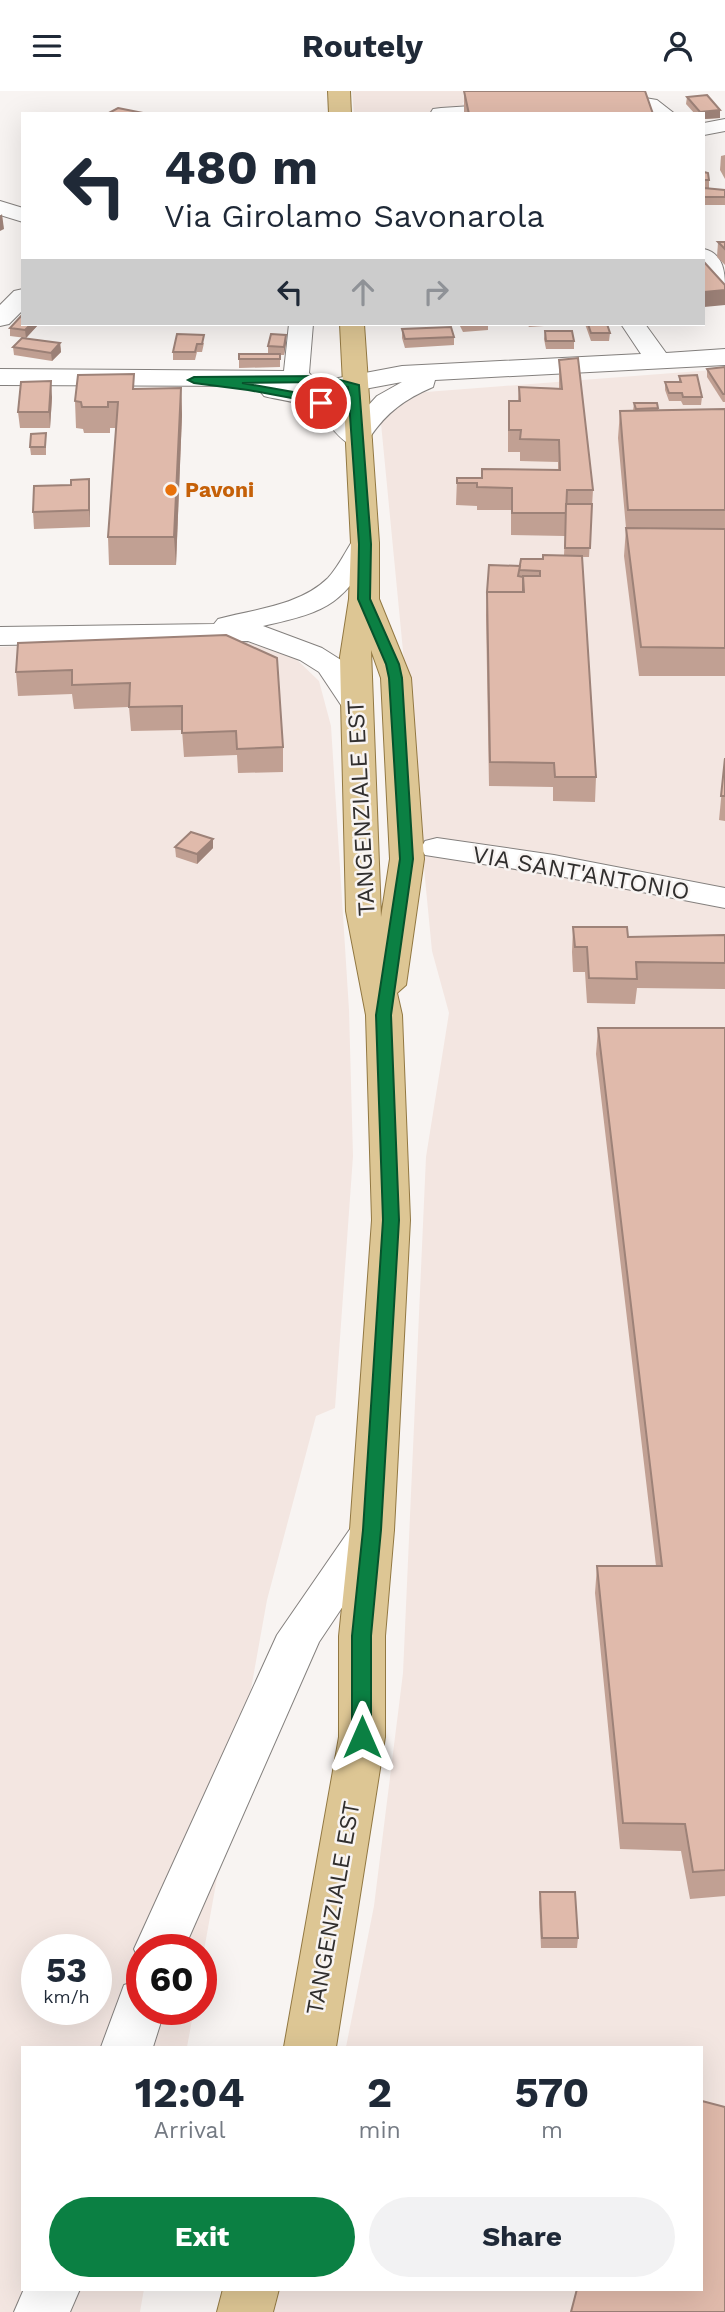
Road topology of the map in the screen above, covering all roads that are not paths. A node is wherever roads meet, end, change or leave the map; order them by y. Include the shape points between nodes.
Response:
1 (339, 91) edge
2 (582, 106) edge
3 (531, 108) edge
4 (340, 112) edge
5 (450, 112) edge
6 (662, 112) edge
7 (725, 125) edge
8 (705, 129) edge
9 (0, 208) edge
10 (21, 214) edge
11 (725, 251) edge
12 (705, 255) edge
13 (705, 256) edge
14 (725, 283) edge
15 (21, 298) edge
16 (0, 319) edge
17 (301, 326) edge
18 (352, 326) edge
19 (635, 326) edge
20 (354, 353) junction
21 (725, 357) edge
22 (659, 361) junction
23 (296, 375) junction
24 (438, 376) junction
25 (0, 377) edge
26 (354, 385) junction
27 (269, 386) junction
28 (359, 437) junction
29 (365, 544) junction
30 (364, 599) junction
31 (205, 631) junction
32 (0, 636) edge
33 (356, 704) junction
34 (437, 848) dead end
35 (725, 898) edge
36 (384, 1015) junction
37 (372, 1530) junction
38 (166, 1934) edge
39 (134, 2025) edge
40 (127, 2046) edge
41 (310, 2046) edge
42 (51, 2291) edge
43 (62, 2291) edge
44 (250, 2291) edge
45 (42, 2312) edge
46 (58, 2312) edge
47 (245, 2312) edge

1 - 4 main road
2 - 6 street via 646,103
3 - 5 street
7 - 8 street
9 - 10 street
11 - 12 street
13 - 14 street
15 - 16 street
17 - 23 street
18 - 20 main road, TANGENZIALE EST
19 - 22 street
20 - 23 street
20 - 24 street
20 - 26 main road, TANGENZIALE EST
21 - 22 street
22 - 24 street
23 - 27 street
24 - 26 street via 396,387
24 - 28 street via 380,405
25 - 27 street
26 - 27 street via 301,393
26 - 28 main road, TANGENZIALE EST
27 - 28 street via 321,403
28 - 29 main road, TANGENZIALE EST
29 - 30 main road, TANGENZIALE EST
29 - 31 street via 336,586 317,598 286,612
30 - 33 main road, TANGENZIALE EST via 355,657
30 - 36 main road, TANGENZIALE EST via 396,678 407,859
31 - 32 street
31 - 33 street via 251,632 312,654 330,666
33 - 36 main road, TANGENZIALE EST via 363,911
34 - 35 street, VIA SANT'ANTONIO
36 - 37 main road, TANGENZIALE EST via 391,1220
37 - 38 street via 300,1635
37 - 41 main road, TANGENZIALE EST via 362,1636 362,1737
39 - 40 street
42 - 45 street
43 - 46 street
44 - 47 main road

